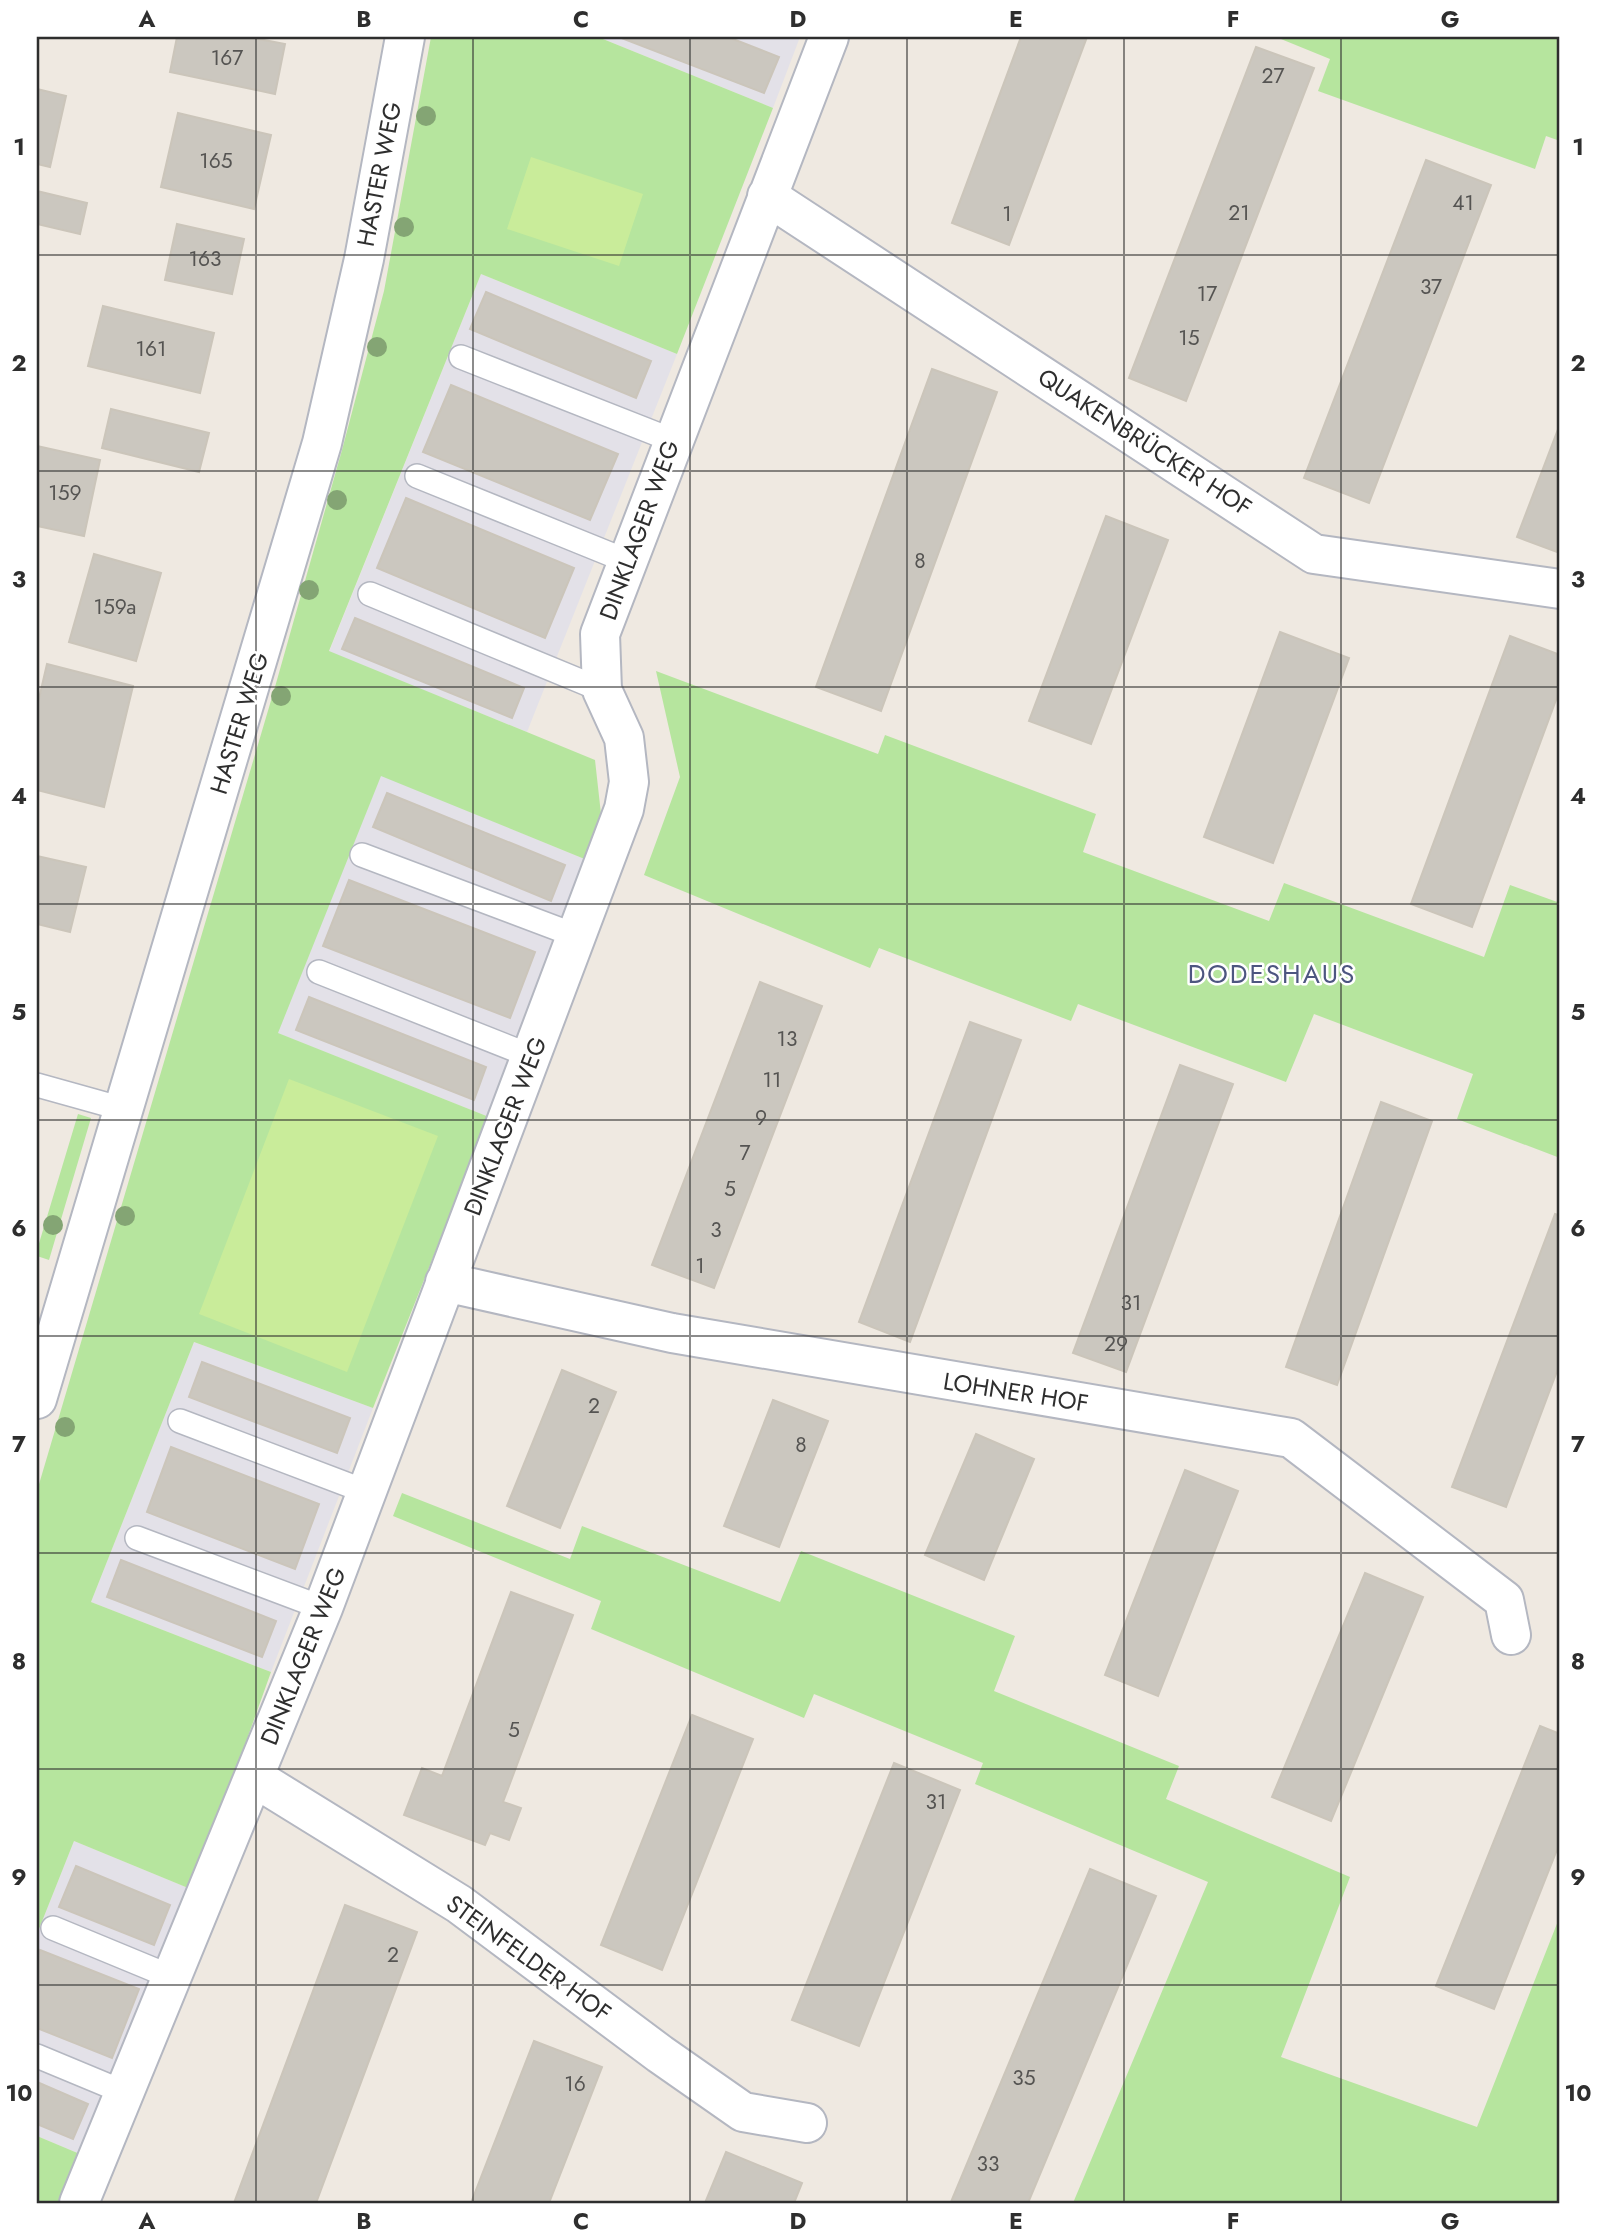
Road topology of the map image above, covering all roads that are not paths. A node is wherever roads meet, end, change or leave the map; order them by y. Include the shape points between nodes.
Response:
1 (405, 37) edge
2 (820, 39) edge
3 (767, 196) junction
4 (461, 357) dead end
5 (672, 440) junction
6 (417, 475) dead end
7 (627, 561) junction
8 (1560, 589) edge
9 (370, 594) dead end
10 (602, 690) junction
11 (362, 855) dead end
12 (577, 936) junction
13 (318, 972) dead end
14 (531, 1056) junction
15 (37, 1086) edge
16 (123, 1109) junction
17 (445, 1282) junction
18 (37, 1399) edge
19 (180, 1421) dead end
20 (367, 1492) junction
21 (137, 1538) dead end
22 (323, 1608) junction
23 (1511, 1635) dead end
24 (255, 1778) junction
25 (53, 1928) dead end
26 (174, 1978) junction
27 (37, 2056) edge
28 (125, 2093) junction
29 (807, 2123) dead end
30 (79, 2203) edge

1 - 16 street, HASTER WEG via 364,258 322,443
2 - 3 street, DINKLAGER WEG
3 - 5 street, DINKLAGER WEG
3 - 8 street, QUAKENBRÜCKER HOF via 1314,554
4 - 5 lane
5 - 7 street, DINKLAGER WEG
6 - 7 lane
7 - 10 street, DINKLAGER WEG via 600,634
9 - 10 lane
10 - 12 street, DINKLAGER WEG via 624,738 629,782 624,809
11 - 12 lane
12 - 14 street, DINKLAGER WEG
13 - 14 lane
14 - 17 street, DINKLAGER WEG
15 - 16 lane
16 - 18 street, HASTER WEG
17 - 20 street, DINKLAGER WEG
17 - 23 street, LOHNER HOF via 672,1333 1291,1438 1504,1600
19 - 20 lane
20 - 22 street, DINKLAGER WEG
21 - 22 lane
22 - 24 street, DINKLAGER WEG
24 - 26 street, DINKLAGER WEG
24 - 29 street, STEINFELDER HOF via 459,1904 743,2112
25 - 26 lane
26 - 28 street, DINKLAGER WEG
27 - 28 lane
28 - 30 street, DINKLAGER WEG

